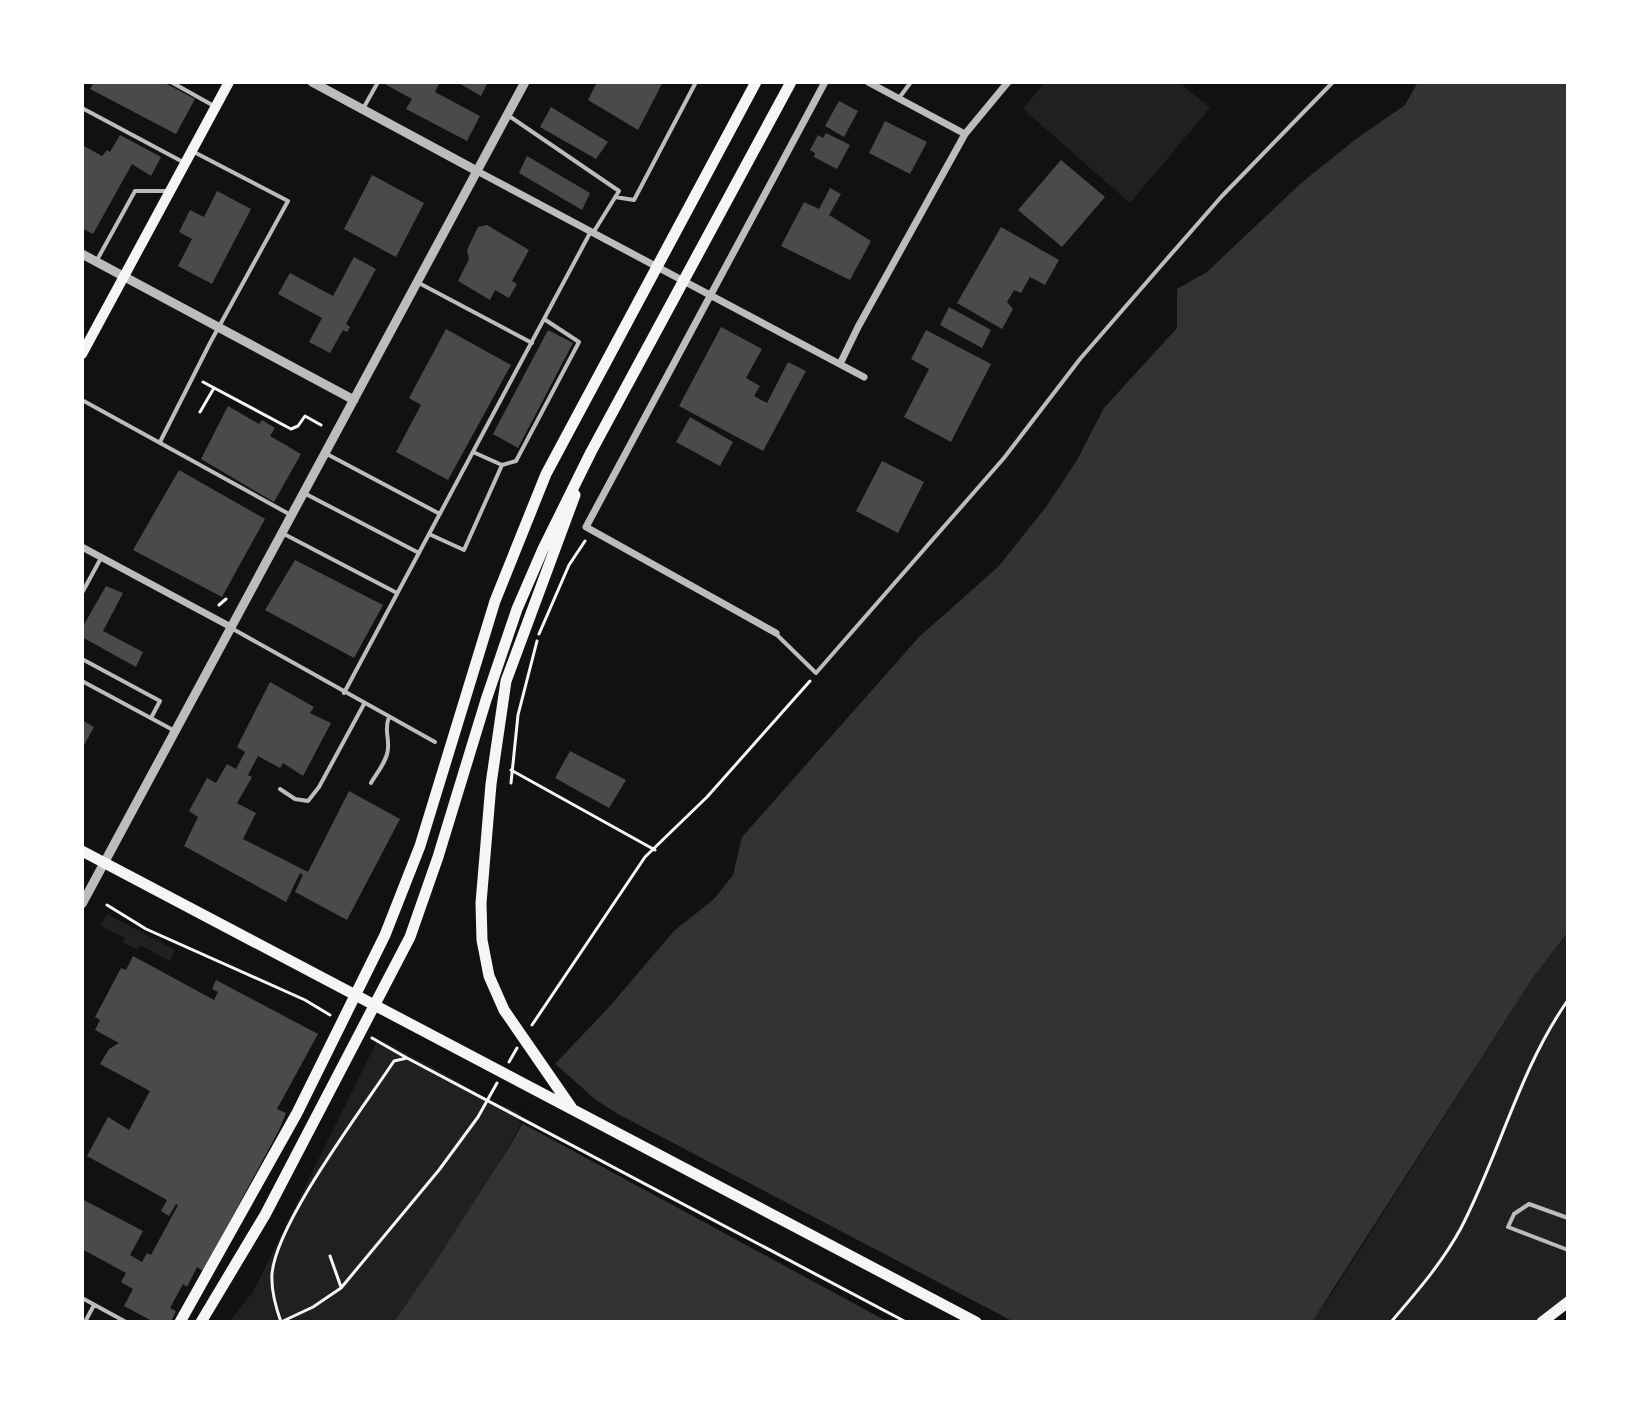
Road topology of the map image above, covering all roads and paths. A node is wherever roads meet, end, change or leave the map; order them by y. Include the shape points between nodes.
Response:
1 (171, 82) edge
2 (229, 82) edge
3 (312, 82) edge
4 (378, 82) edge
5 (525, 82) edge
6 (696, 82) edge
7 (756, 82) edge
8 (791, 82) edge
9 (825, 82) edge
10 (868, 82) edge
11 (911, 82) edge
12 (1008, 82) edge
13 (1333, 82) edge
14 (899, 98) junction
15 (216, 107) junction
16 (82, 108) edge
17 (363, 109) junction
18 (507, 115) junction
19 (965, 134) junction
20 (192, 151) junction
21 (185, 164) junction
22 (477, 171) junction
23 (170, 191) junction
24 (615, 197) junction
25 (592, 232) junction
26 (82, 254) edge
27 (96, 262) junction
28 (656, 266) junction
29 (124, 277) junction
30 (683, 279) junction
31 (417, 282) junction
32 (710, 294) junction
33 (544, 319) junction
34 (219, 328) junction
35 (532, 343) junction
36 (82, 354) edge
37 (840, 364) junction
38 (864, 377) dead end
39 (199, 380) dead end
40 (214, 388) junction
41 (82, 400) edge
42 (354, 400) junction
43 (200, 412) dead end
44 (272, 418) junction
45 (268, 424) dead end
46 (321, 425) dead end
47 (160, 442) junction
48 (473, 452) junction
49 (591, 452) junction
50 (325, 453) junction
51 (502, 465) junction
52 (304, 493) junction
53 (440, 514) junction
54 (291, 516) junction
55 (589, 529) junction
56 (282, 533) junction
57 (429, 534) junction
58 (82, 547) edge
59 (419, 553) junction
60 (101, 558) junction
61 (82, 591) edge
62 (397, 593) junction
63 (226, 599) dead end
64 (219, 605) dead end
65 (231, 627) junction
66 (776, 633) joint
67 (82, 659) edge
68 (816, 673) junction
69 (82, 681) edge
70 (344, 693) junction
71 (364, 704) junction
72 (389, 717) junction
73 (151, 718) junction
74 (175, 731) junction
75 (435, 742) dead end
76 (504, 767) dead end
77 (512, 771) junction
78 (371, 783) dead end
79 (511, 783) dead end
80 (280, 789) dead end
81 (655, 850) junction
82 (82, 851) edge
83 (105, 863) junction
84 (82, 904) edge
85 (107, 905) dead end
86 (305, 1000) dead end
87 (1568, 1000) edge
88 (532, 1025) dead end
89 (524, 1038) dead end
90 (508, 1064) dead end
91 (501, 1077) dead end
92 (574, 1111) junction
93 (1568, 1218) edge
94 (1568, 1250) edge
95 (330, 1256) dead end
96 (341, 1288) junction
97 (82, 1298) edge
98 (1568, 1302) edge
99 (94, 1305) junction
100 (284, 1321) edge
101 (85, 1322) edge
102 (126, 1322) edge
103 (180, 1322) edge
104 (201, 1322) edge
105 (906, 1322) edge
106 (976, 1322) edge
107 (1391, 1322) edge
108 (1542, 1322) edge

1 - 15 lane
2 - 15 main road
3 - 17 street
4 - 17 lane
5 - 18 street
6 - 24 lane via 634,200
7 - 28 main road
8 - 30 main road
9 - 32 street
10 - 14 street
11 - 14 lane
12 - 19 street
13 - 68 lane via 1180,244 1080,359 1004,458
14 - 19 street
15 - 20 main road
16 - 21 lane
17 - 22 street
18 - 22 street
18 - 24 lane via 619,191
19 - 37 street
20 - 21 main road
20 - 34 lane via 288,201
21 - 23 main road
22 - 25 street
22 - 31 street
23 - 27 lane via 135,191
23 - 29 main road
24 - 25 lane
25 - 28 street
25 - 33 lane
26 - 27 street
27 - 29 street
28 - 30 street
28 - 103 main road via 527,516 495,601 417,854 385,935 297,1113
29 - 34 street
29 - 36 main road
30 - 32 street
30 - 49 main road
31 - 35 lane
31 - 42 street
32 - 37 street
32 - 55 street
33 - 35 lane
33 - 51 lane via 579,342 516,461
34 - 42 street
34 - 47 lane
35 - 48 lane
37 - 38 street
39 - 40 path
40 - 43 path
40 - 44 path
41 - 47 lane
42 - 50 street
44 - 45 path
44 - 46 path via 291,429 305,416
47 - 54 lane
48 - 51 lane
48 - 53 lane
49 - 92 main road via 506,681 481,903 489,976 504,1010
49 - 104 main road via 517,609 410,937 265,1215
50 - 52 street
50 - 53 lane
51 - 57 lane via 464,550
52 - 54 street
52 - 59 lane
53 - 57 lane
54 - 56 street
55 - 66 street
55 - 77 path via 537,639 518,715
56 - 62 lane
56 - 65 street
57 - 59 lane
58 - 60 street
59 - 62 lane
60 - 61 lane
60 - 65 street
62 - 70 lane
63 - 64 path
65 - 70 lane
65 - 74 street
66 - 68 lane
67 - 73 lane via 160,701
68 - 81 path
69 - 73 lane
70 - 71 lane
71 - 72 lane
71 - 80 lane via 308,801
72 - 75 lane
72 - 78 lane via 387,755
73 - 74 lane
74 - 83 street
76 - 77 path
77 - 79 path
77 - 81 path
81 - 88 path via 645,857
82 - 83 main road
83 - 84 street
83 - 92 main road
85 - 86 path via 146,929
87 - 107 path via 1532,1060 1460,1229
89 - 90 path
91 - 96 path via 439,1170
92 - 106 main road
93 - 94 lane via 1529,1204 1514,1214 1508,1227
95 - 96 path
96 - 100 path
97 - 99 lane
98 - 108 main road
99 - 101 lane
99 - 102 lane
100 - 105 path via 276,1309 272,1275 279,1242 394,1061 407,1058

